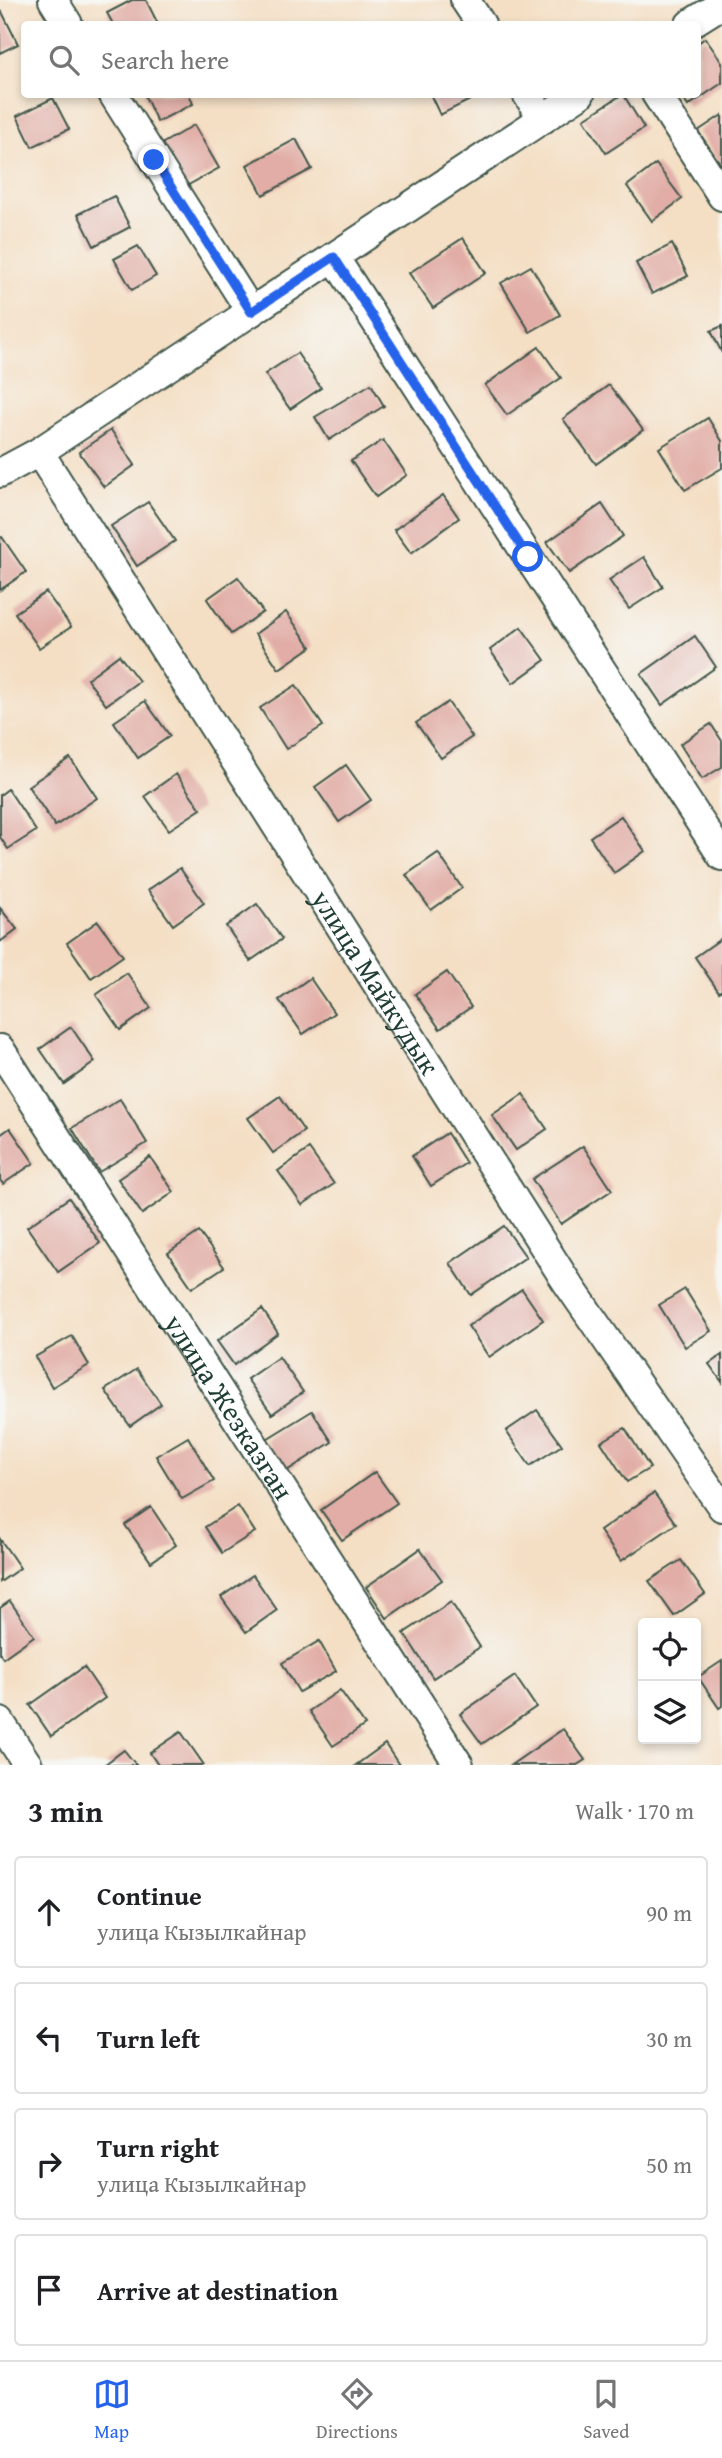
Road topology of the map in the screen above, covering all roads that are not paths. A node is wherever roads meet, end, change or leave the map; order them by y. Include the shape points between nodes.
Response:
1 (53, 0) edge
2 (465, 0) edge
3 (722, 4) edge
4 (66, 21) edge
5 (479, 21) edge
6 (695, 21) edge
7 (116, 98) edge
8 (530, 98) edge
9 (574, 98) edge
10 (659, 98) edge
11 (542, 118) junction
12 (722, 196) edge
13 (334, 257) junction
14 (251, 312) junction
15 (39, 452) junction
16 (0, 473) edge
17 (722, 856) edge
18 (0, 1049) edge
19 (722, 1507) edge
20 (0, 1722) edge
21 (28, 1765) edge
22 (458, 1765) edge

1 - 4 street
2 - 5 street
3 - 6 street
7 - 14 street
8 - 11 street
9 - 11 street
10 - 12 street
11 - 13 street
13 - 14 street
13 - 17 street
14 - 15 street
15 - 16 street
15 - 19 street, улица Майкудык via 566,1281
18 - 22 street, улица Жезказган
20 - 21 street

